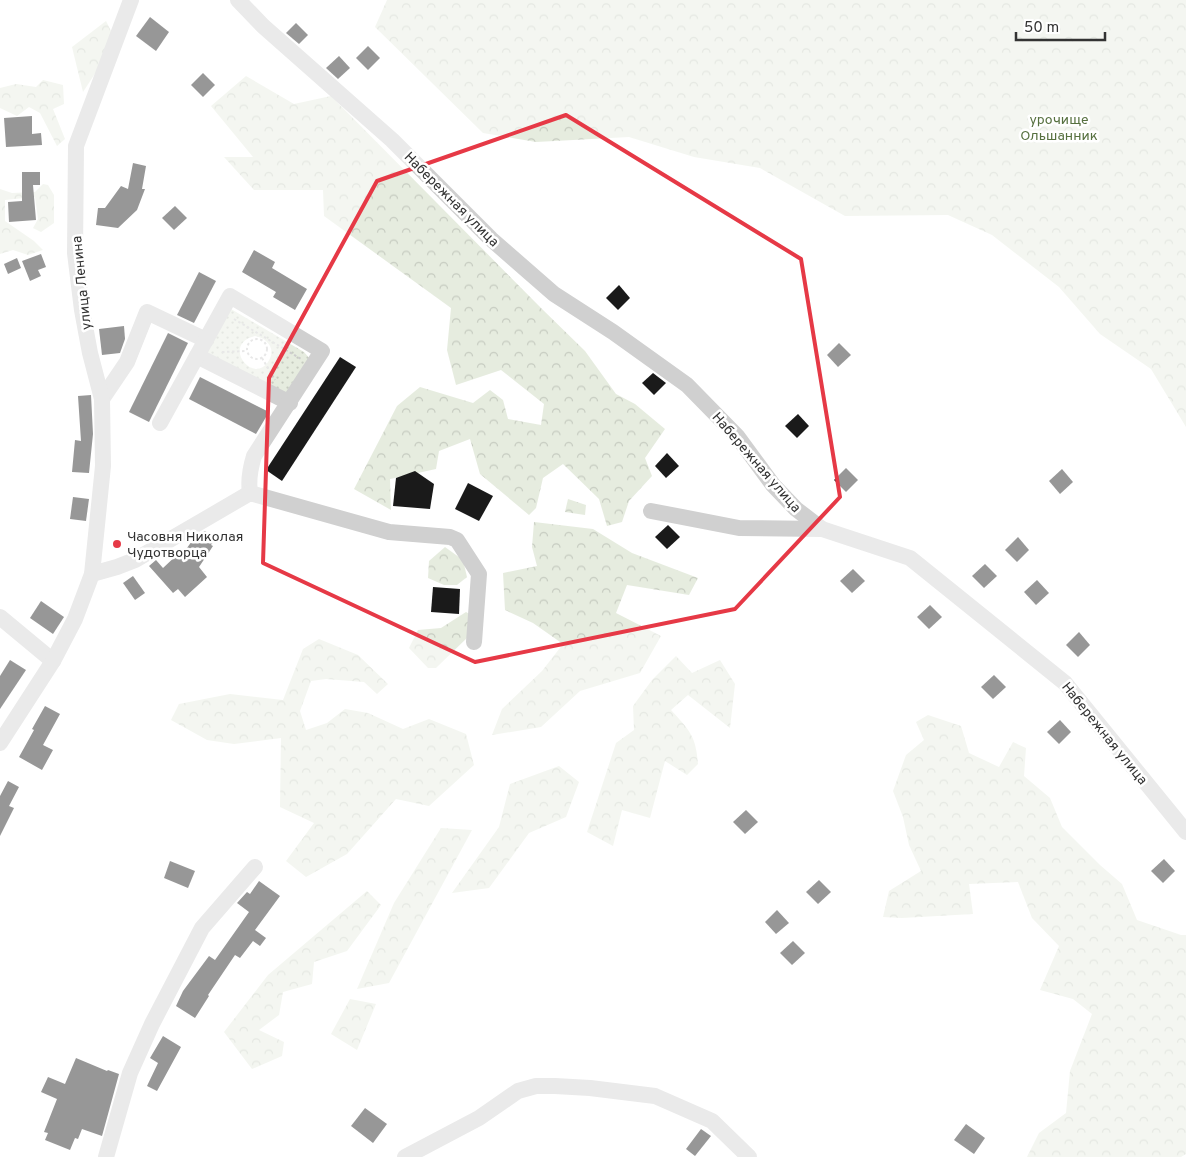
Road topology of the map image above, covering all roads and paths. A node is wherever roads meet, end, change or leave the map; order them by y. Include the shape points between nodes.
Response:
1 (131, 0) edge
2 (238, 0) edge
3 (222, 311) junction
4 (206, 340) junction
5 (266, 355) joint
6 (197, 356) junction
7 (313, 366) junction
8 (102, 399) junction
9 (290, 403) junction
10 (160, 423) dead end
11 (250, 493) junction
12 (651, 511) dead end
13 (822, 529) junction
14 (92, 574) junction
15 (0, 617) edge
16 (474, 642) dead end
17 (53, 661) junction
18 (0, 743) edge
19 (1186, 832) edge
20 (255, 867) dead end
21 (106, 1157) edge
22 (405, 1157) edge
23 (749, 1157) edge

1 - 8 street, улица Ленина via 76,146 75,253 90,354
2 - 13 street, Набережная улица via 554,294 687,385 737,436 796,509
3 - 4 street
3 - 7 path
3 - 7 street via 230,296 322,351
4 - 6 street
4 - 8 street via 147,312 127,362
5 - 5 path via 267,345 262,340 248,344 247,351 253,359
6 - 9 street
6 - 10 street
7 - 9 street
8 - 14 street, улица Ленина via 103,466
9 - 11 street via 254,456
11 - 14 street via 135,560
11 - 16 street via 389,532 457,540 479,574
12 - 13 street via 739,528
13 - 19 street, Набережная улица via 910,558 1066,683
14 - 17 street, улица Ленина via 76,619
15 - 17 street
17 - 18 street, улица Ленина
20 - 21 street via 202,928 152,1024 130,1073
22 - 23 street via 479,1118 518,1091 536,1086 555,1086 655,1096 712,1120

